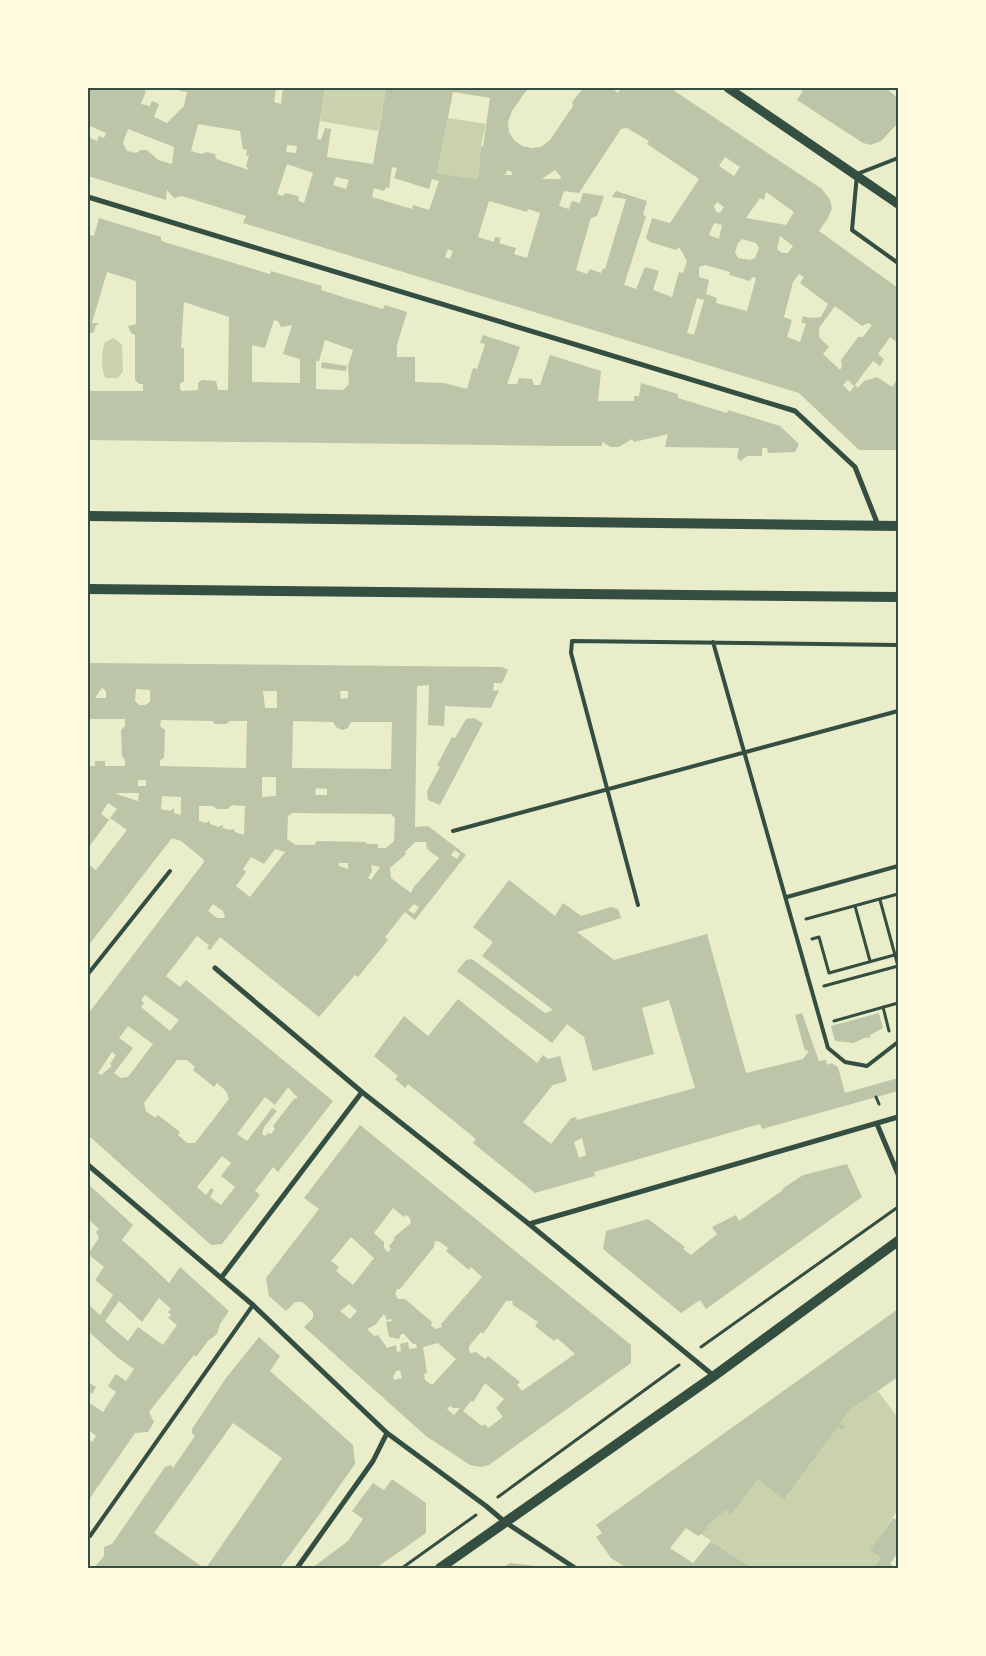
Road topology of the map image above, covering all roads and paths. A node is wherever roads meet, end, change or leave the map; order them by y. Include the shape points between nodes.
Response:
1 (728, 88) edge
2 (898, 158) edge
3 (857, 174) junction
4 (88, 196) edge
5 (898, 204) edge
6 (898, 263) edge
7 (88, 516) edge
8 (878, 525) junction
9 (898, 526) edge
10 (88, 589) edge
11 (898, 597) edge
12 (713, 642) junction
13 (898, 645) edge
14 (898, 711) edge
15 (744, 752) junction
16 (608, 790) junction
17 (453, 831) dead end
18 (898, 866) edge
19 (170, 871) dead end
20 (898, 894) edge
21 (786, 897) junction
22 (880, 900) junction
23 (638, 905) dead end
24 (855, 906) junction
25 (793, 922) junction
26 (799, 942) junction
27 (897, 954) edge
28 (870, 962) junction
29 (898, 966) edge
30 (215, 968) dead end
31 (88, 974) edge
32 (812, 990) junction
33 (898, 1003) edge
34 (883, 1007) junction
35 (821, 1025) junction
36 (888, 1025) dead end
37 (898, 1042) edge
38 (362, 1092) junction
39 (876, 1097) dead end
40 (879, 1104) dead end
41 (898, 1117) edge
42 (877, 1124) junction
43 (88, 1165) edge
44 (898, 1174) edge
45 (898, 1207) edge
46 (529, 1224) junction
47 (898, 1241) edge
48 (221, 1278) junction
49 (253, 1305) junction
50 (689, 1356) junction
51 (714, 1376) junction
52 (387, 1433) junction
53 (486, 1506) junction
54 (505, 1522) junction
55 (88, 1534) edge
56 (297, 1568) edge
57 (402, 1568) edge
58 (440, 1568) edge
59 (575, 1568) edge

1 - 3 street
2 - 3 lane
3 - 5 street
3 - 6 lane via 852,230
4 - 8 street via 795,412 855,467
7 - 8 main road
8 - 9 main road
10 - 11 main road
12 - 13 lane
12 - 15 lane
12 - 16 lane via 572,641 570,653
14 - 15 lane
15 - 16 lane
15 - 21 lane
16 - 17 lane
16 - 23 lane
18 - 21 lane
19 - 31 lane
20 - 22 path
21 - 25 lane
22 - 24 path
22 - 27 path
24 - 25 path
24 - 28 path
25 - 26 lane
26 - 28 path via 819,937 829,973
26 - 32 lane
27 - 28 path
27 - 29 path
29 - 32 path
30 - 38 street
32 - 35 lane
33 - 34 path
34 - 35 path
34 - 36 path
35 - 37 lane via 828,1048 846,1062 867,1066
38 - 46 street
38 - 48 street
39 - 40 path
41 - 42 street
42 - 44 street
42 - 46 street
43 - 48 street
45 - 50 path
46 - 50 street
47 - 51 main road
48 - 49 street
49 - 52 street
49 - 55 lane via 90,1536
50 - 51 street
50 - 53 path
51 - 54 main road
52 - 53 street
52 - 56 street via 373,1461
53 - 54 street
53 - 57 path
54 - 58 main road
54 - 59 street

